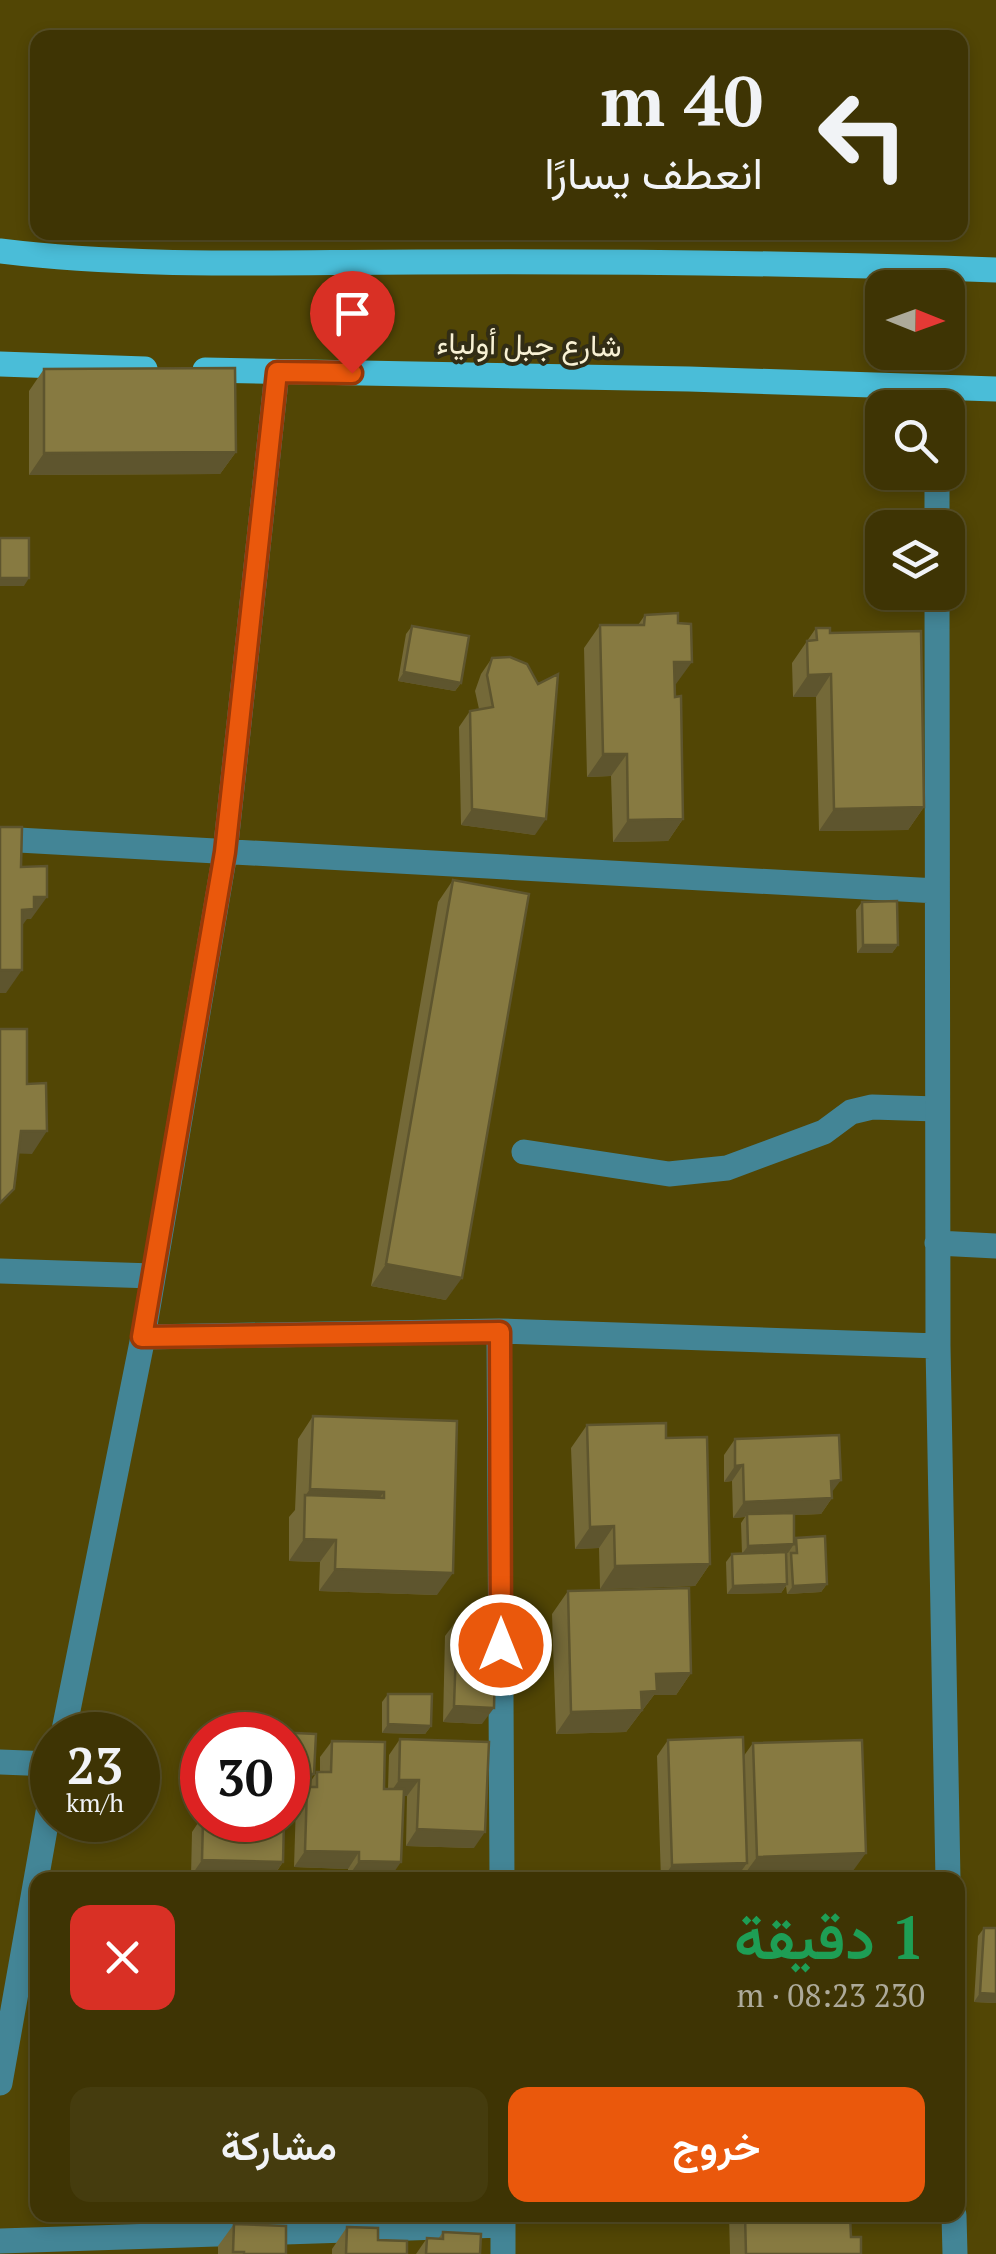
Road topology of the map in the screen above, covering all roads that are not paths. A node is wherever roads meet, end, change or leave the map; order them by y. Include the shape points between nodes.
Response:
1 (0, 252) edge
2 (996, 270) edge
3 (0, 364) edge
4 (277, 372) junction
5 (996, 390) edge
6 (865, 392) edge
7 (965, 394) edge
8 (937, 610) edge
9 (0, 839) edge
10 (225, 852) junction
11 (937, 891) junction
12 (936, 1109) junction
13 (524, 1152) dead end
14 (937, 1244) junction
15 (996, 1246) edge
16 (0, 1271) edge
17 (153, 1276) junction
18 (500, 1332) junction
19 (142, 1337) junction
20 (938, 1346) junction
21 (68, 1712) edge
22 (0, 1762) edge
23 (30, 1763) edge
24 (43, 1842) edge
25 (37, 1872) edge
26 (502, 1872) edge
27 (948, 1872) edge
28 (30, 1914) edge
29 (0, 2083) edge
30 (455, 2222) edge
31 (503, 2222) edge
32 (954, 2222) edge
33 (0, 2241) edge
34 (503, 2254) edge
35 (955, 2254) edge

1 - 2 main road
3 - 4 main road, شارع جبل أولياء
4 - 6 main road, شارع جبل أولياء via 690,379
4 - 10 street
5 - 7 main road, شارع جبل أولياء
8 - 11 street
9 - 10 street
10 - 11 street
10 - 17 street
11 - 12 street
12 - 13 street via 851,1112 824,1132 727,1168 669,1174
12 - 14 street
14 - 15 street
14 - 20 street
16 - 17 street
17 - 19 street
18 - 19 street
18 - 20 street
18 - 26 street
19 - 21 street
20 - 27 street
22 - 23 street
24 - 25 street
28 - 29 street
30 - 33 street
31 - 34 street
32 - 35 street

